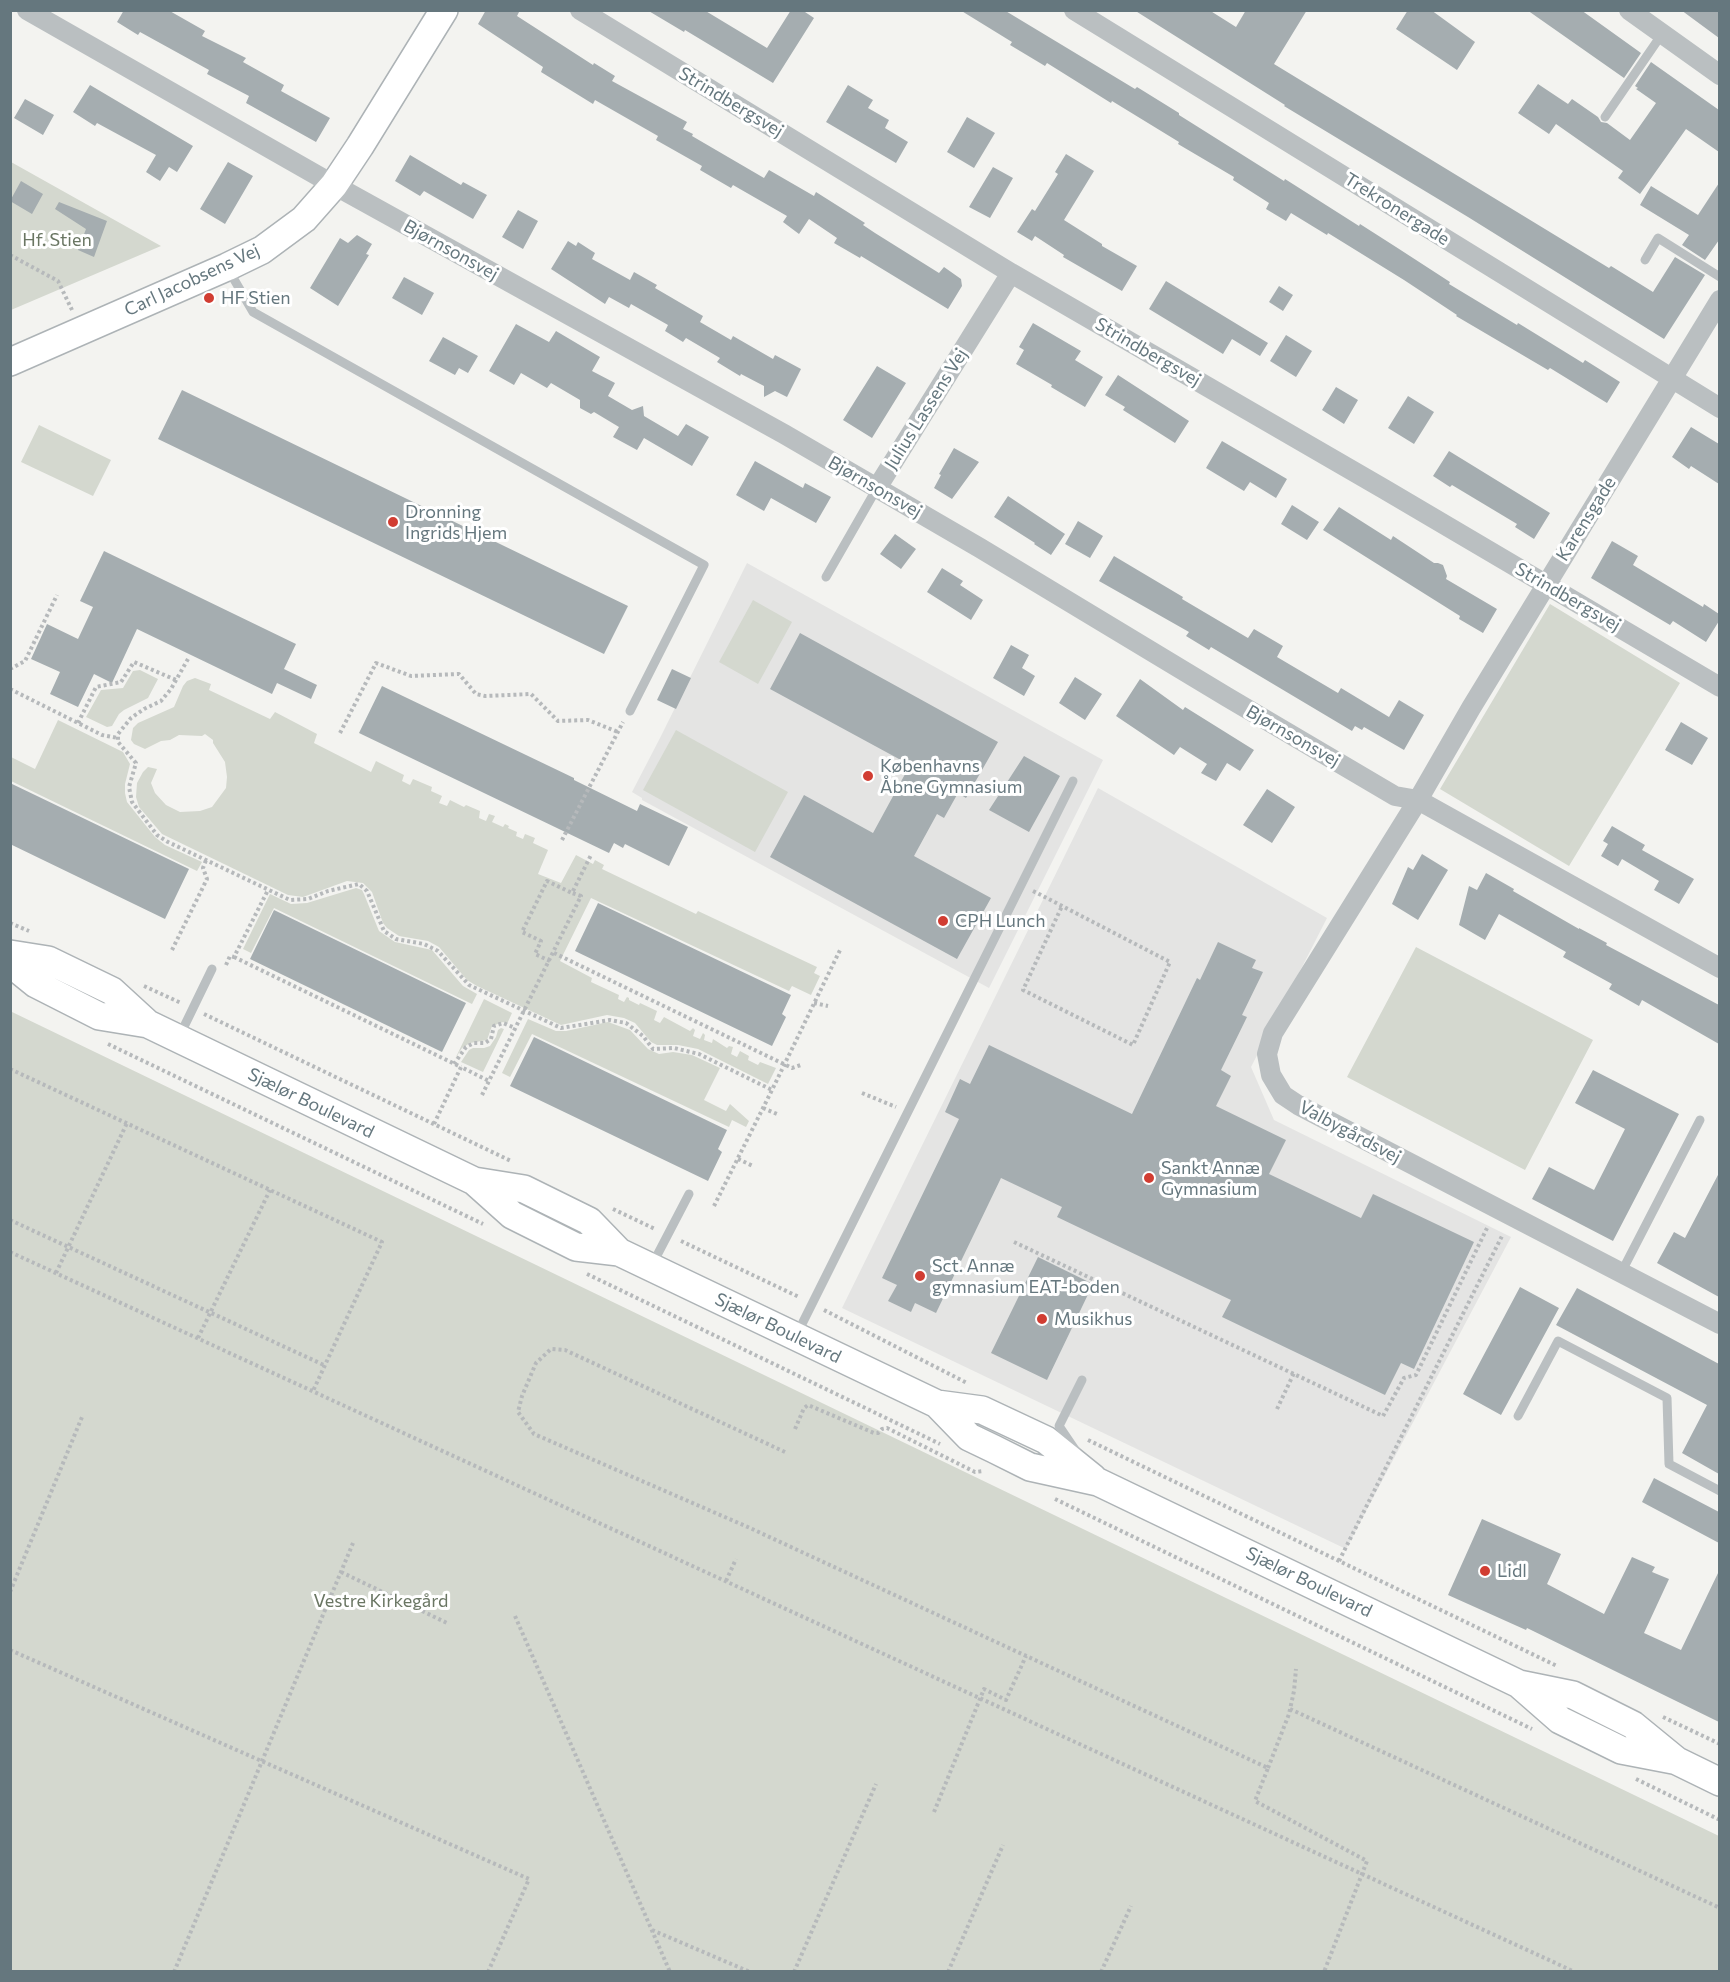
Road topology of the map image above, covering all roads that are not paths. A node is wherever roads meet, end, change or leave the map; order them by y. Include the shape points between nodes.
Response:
1 (27, 10) edge
2 (444, 10) edge
3 (580, 10) edge
4 (1074, 10) edge
5 (1629, 10) edge
6 (1662, 34) junction
7 (1719, 75) edge
8 (1605, 117) dead end
9 (334, 185) junction
10 (1645, 260) dead end
11 (227, 267) junction
12 (1011, 273) junction
13 (1719, 277) edge
14 (1719, 300) edge
15 (10, 362) edge
16 (1672, 379) junction
17 (1719, 408) edge
18 (877, 488) junction
19 (826, 577) dead end
20 (1546, 584) junction
21 (1719, 687) edge
22 (630, 711) road end
23 (1073, 781) dead end
24 (1418, 800) junction
25 (10, 954) edge
26 (10, 963) edge
27 (1719, 968) edge
28 (217, 971) road end
29 (148, 1024) junction
30 (178, 1039) junction
31 (1700, 1120) dead end
32 (689, 1194) dead end
33 (651, 1267) junction
34 (1621, 1273) junction
35 (1719, 1324) edge
36 (796, 1336) junction
37 (1082, 1380) dead end
38 (1518, 1416) dead end
39 (1098, 1482) junction
40 (1719, 1491) edge
41 (1719, 1782) edge

1 - 9 street, Bjørnsonsvej
2 - 9 street, Carl Jacobsens Vej
3 - 12 street, Strindbergsvej
4 - 16 street, Trekronergade
5 - 6 street
6 - 7 street
6 - 8 lane
9 - 11 street, Carl Jacobsens Vej via 304,219 262,250
9 - 18 street, Bjørnsonsvej
10 - 13 lane via 1658,238
11 - 15 street, Carl Jacobsens Vej
11 - 22 lane via 253,312 704,566
12 - 18 street, Julius Lassens Vej
12 - 20 street, Strindbergsvej
14 - 16 street, Karensgade
16 - 17 street, Trekronergade
16 - 20 street, Karensgade
18 - 19 lane, Julius Lassens Vej
18 - 24 street, Bjørnsonsvej via 1395,796
20 - 21 street, Strindbergsvej
20 - 24 street, Karensgade
23 - 36 lane
24 - 27 street, Bjørnsonsvej
24 - 34 street, Valbygårdsvej via 1273,1033 1267,1054 1271,1075 1283,1095 1298,1105
25 - 29 street, Sjælør Boulevard via 48,960 112,992
26 - 29 street, Sjælør Boulevard via 36,984 99,1016
28 - 30 lane
29 - 30 street, Sjælør Boulevard
30 - 33 street, Sjælør Boulevard via 474,1181 524,1189 589,1221 619,1252
31 - 34 lane
32 - 33 lane
33 - 36 street, Sjælør Boulevard
34 - 35 street, Valbygårdsvej
36 - 39 street, Sjælør Boulevard via 937,1404 982,1410 1008,1421 1046,1440
37 - 39 lane via 1059,1426
38 - 40 lane via 1558,1341 1667,1398 1669,1464
39 - 41 street, Sjælør Boulevard via 1519,1684 1573,1695 1633,1725 1677,1761

